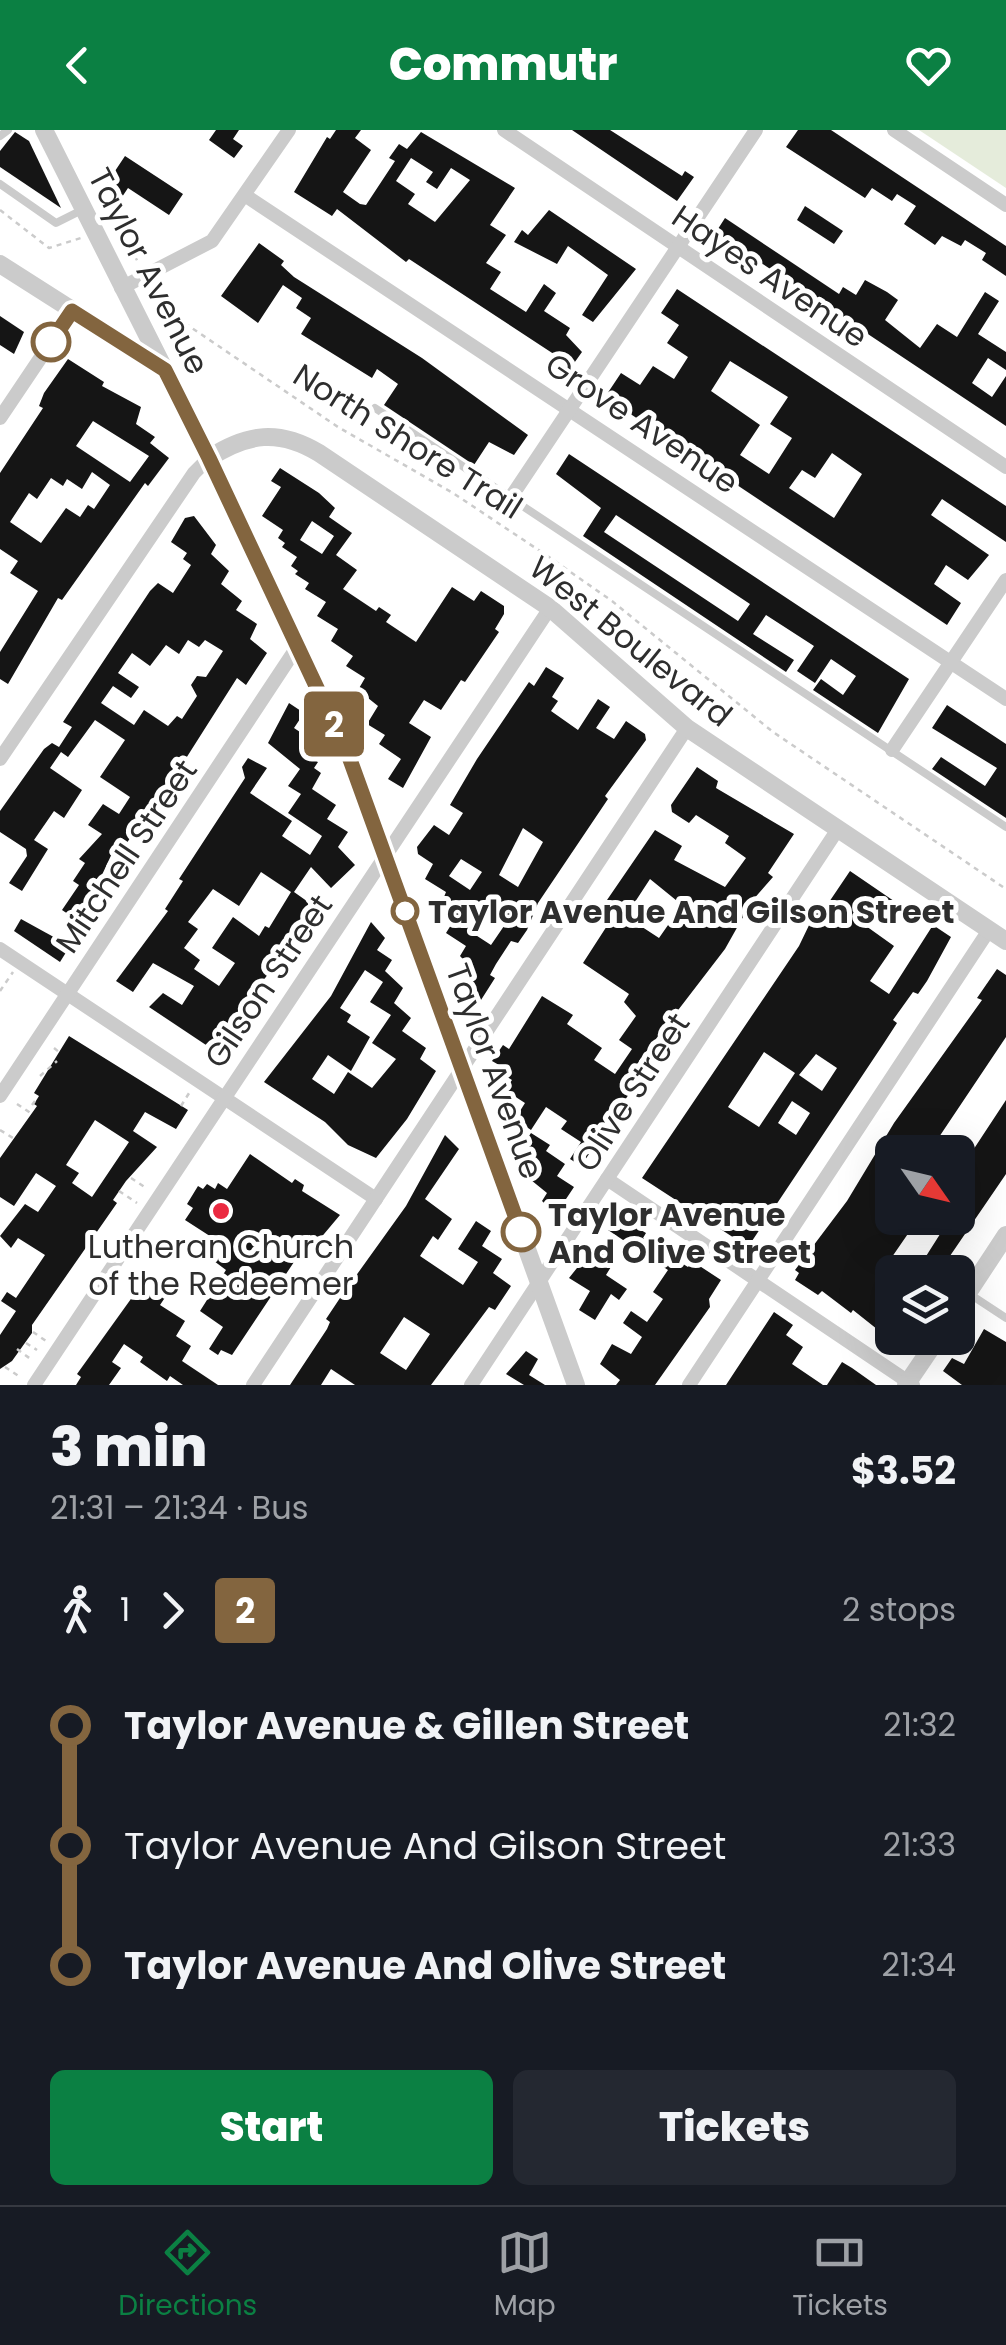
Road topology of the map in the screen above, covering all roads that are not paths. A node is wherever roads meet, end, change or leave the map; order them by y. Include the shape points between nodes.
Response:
1 (8, 130) edge
2 (44, 130) edge
3 (289, 130) edge
4 (504, 130) edge
5 (756, 130) edge
6 (894, 130) edge
7 (0, 136) edge
8 (0, 184) edge
9 (246, 196) junction
10 (1006, 205) edge
11 (84, 209) junction
12 (678, 247) junction
13 (0, 264) edge
14 (121, 288) junction
15 (72, 311) junction
16 (165, 370) junction
17 (375, 408) dead end
18 (571, 409) junction
19 (0, 418) edge
20 (209, 458) junction
21 (1006, 467) edge
22 (512, 497) junction
23 (1006, 580) edge
24 (550, 608) junction
25 (297, 647) junction
26 (952, 663) junction
27 (1006, 699) edge
28 (688, 728) junction
29 (892, 750) junction
30 (0, 759) edge
31 (1006, 827) edge
32 (838, 829) junction
33 (385, 854) junction
34 (989, 930) junction
35 (1006, 941) edge
36 (0, 949) edge
37 (68, 994) junction
38 (462, 1069) junction
39 (0, 1096) edge
40 (224, 1098) junction
41 (607, 1180) junction
42 (376, 1199) junction
43 (1006, 1234) edge
44 (758, 1280) junction
45 (975, 1280) edge
46 (539, 1282) junction
47 (975, 1305) edge
48 (1006, 1318) edge
49 (928, 1355) edge
50 (28, 1381) edge
51 (910, 1384) edge
52 (253, 1385) edge
53 (471, 1385) edge
54 (576, 1385) edge
55 (689, 1385) edge

1 - 7 lane
2 - 11 street, Taylor Avenue
3 - 9 street
4 - 12 street, Hayes Avenue
5 - 12 street
6 - 10 street
8 - 11 lane via 56,223
9 - 14 street via 212,241
9 - 18 street, Grove Avenue
11 - 14 street, Taylor Avenue
12 - 18 street
12 - 21 street, Hayes Avenue
13 - 15 street
14 - 16 street, Taylor Avenue
15 - 16 street
15 - 19 street
16 - 20 street, Taylor Avenue
17 - 22 lane
18 - 22 street
18 - 26 street, Grove Avenue
20 - 24 street, West Boulevard via 260,436 300,441
20 - 25 street, Taylor Avenue
20 - 30 street
22 - 29 lane
23 - 26 street
24 - 28 street, West Boulevard
24 - 33 street, Gilson Street
25 - 33 street, Taylor Avenue via 348,754
25 - 37 street, Mitchell Street
26 - 27 street, Grove Avenue
26 - 29 street
28 - 32 street, West Boulevard
28 - 38 street
29 - 31 lane
32 - 34 street, West Boulevard
32 - 41 street, Olive Street
33 - 38 street, Taylor Avenue
33 - 40 street, Gilson Street
34 - 35 street, West Boulevard
34 - 44 street
36 - 37 street
37 - 39 street, Mitchell Street
37 - 40 street
38 - 42 street
38 - 46 street, Taylor Avenue
40 - 42 street
40 - 50 street, Gilson Street
41 - 44 street
41 - 46 street, Olive Street
42 - 52 street
43 - 45 street
44 - 51 street
44 - 55 street
46 - 53 street, Olive Street
46 - 54 street, Taylor Avenue
47 - 48 lane
49 - 51 street

